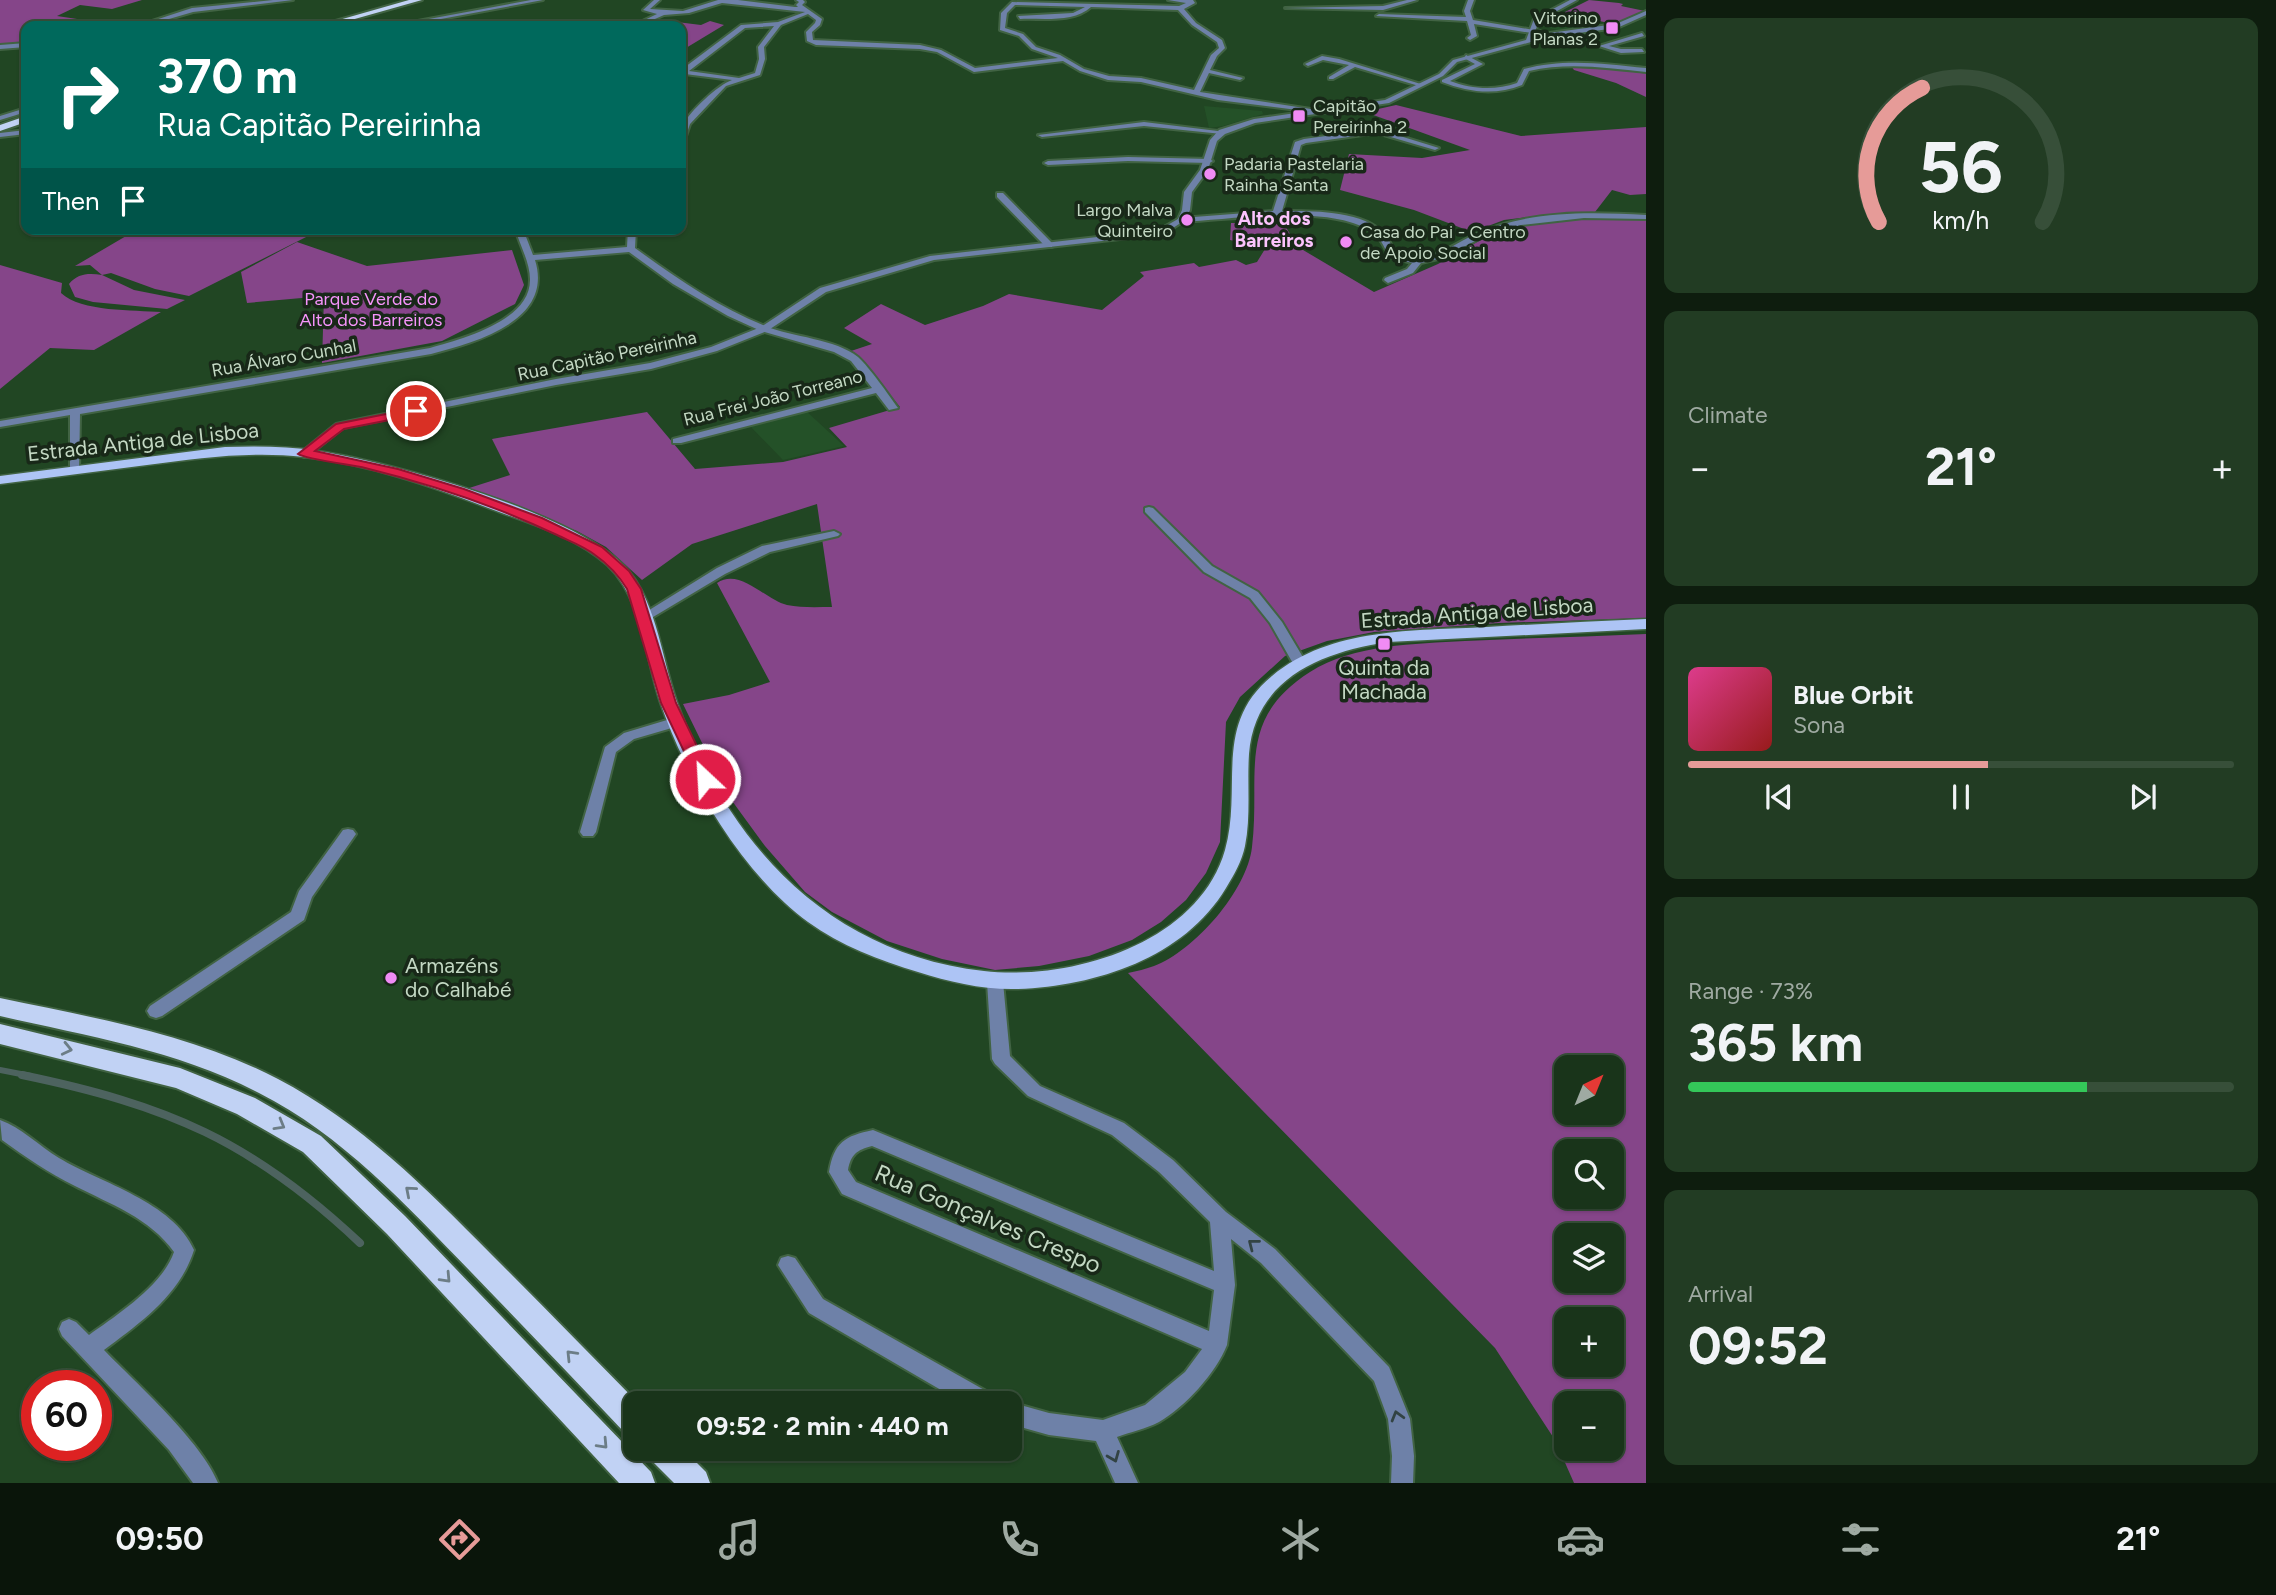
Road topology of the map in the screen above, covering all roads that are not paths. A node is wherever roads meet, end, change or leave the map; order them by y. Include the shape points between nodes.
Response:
1 (290, 0) edge
2 (418, 0) edge
3 (540, 0) edge
4 (657, 0) edge
5 (799, 0) edge
6 (1100, 0) edge
7 (1171, 0) edge
8 (1414, 0) edge
9 (1471, 0) edge
10 (1574, 0) edge
11 (431, 1) edge
12 (741, 1) edge
13 (1016, 1) edge
14 (1089, 6) junction
15 (774, 7) junction
16 (1182, 8) junction
17 (1288, 8) dead end
18 (807, 10) junction
19 (722, 11) dead end
20 (1646, 13) edge
21 (662, 14) junction
22 (752, 14) dead end
23 (1380, 16) dead end
24 (1020, 17) dead end
25 (1471, 20) junction
26 (156, 21) edge
27 (340, 21) edge
28 (356, 21) edge
29 (422, 21) edge
30 (646, 21) edge
31 (779, 24) junction
32 (1617, 26) junction
33 (1532, 32) junction
34 (1580, 32) junction
35 (1552, 34) junction
36 (1644, 34) edge
37 (1470, 38) dead end
38 (1616, 42) junction
39 (21, 46) edge
40 (0, 47) edge
41 (1642, 51) dead end
42 (1466, 57) junction
43 (1065, 60) junction
44 (1308, 64) dead end
45 (1354, 65) junction
46 (686, 70) edge
47 (1646, 70) edge
48 (1206, 71) junction
49 (686, 73) edge
50 (1240, 78) dead end
51 (1331, 78) dead end
52 (738, 79) junction
53 (1421, 85) junction
54 (1196, 94) junction
55 (1321, 111) junction
56 (21, 112) edge
57 (686, 113) edge
58 (696, 114) junction
59 (0, 118) edge
60 (21, 121) edge
61 (686, 126) edge
62 (21, 127) edge
63 (0, 128) edge
64 (21, 132) edge
65 (1222, 132) junction
66 (0, 134) edge
67 (1042, 135) dead end
68 (1435, 148) dead end
69 (1209, 161) junction
70 (1048, 163) dead end
71 (1000, 195) dead end
72 (1277, 213) junction
73 (1646, 217) edge
74 (1181, 220) junction
75 (521, 235) edge
76 (632, 235) edge
77 (1049, 245) junction
78 (631, 249) junction
79 (528, 258) junction
80 (1418, 262) junction
81 (1388, 280) dead end
82 (764, 329) junction
83 (878, 389) junction
84 (893, 408) dead end
85 (75, 412) junction
86 (0, 424) edge
87 (677, 441) dead end
88 (304, 454) junction
89 (75, 471) junction
90 (0, 480) edge
91 (1149, 510) dead end
92 (834, 534) dead end
93 (644, 617) junction
94 (1646, 624) edge
95 (1300, 664) junction
96 (677, 722) junction
97 (587, 832) dead end
98 (348, 834) dead end
99 (995, 982) junction
100 (0, 1007) edge
101 (156, 1011) dead end
102 (0, 1034) edge
103 (0, 1128) edge
104 (1219, 1218) junction
105 (788, 1265) dead end
106 (1224, 1285) junction
107 (69, 1329) dead end
108 (1217, 1345) junction
109 (88, 1349) junction
110 (964, 1391) edge
111 (623, 1409) edge
112 (1022, 1416) edge
113 (1103, 1431) junction
114 (674, 1461) edge
115 (207, 1483) edge
116 (640, 1483) edge
117 (695, 1483) edge
118 (1128, 1483) edge
119 (1402, 1483) edge

1 - 26 street via 192,10
2 - 27 highway
3 - 29 street
4 - 21 street via 646,8
5 - 18 street
6 - 14 street
7 - 16 street via 1193,2
8 - 17 street via 1382,8
9 - 25 street via 1467,11
10 - 33 street via 1543,16
11 - 28 highway
12 - 15 street
12 - 19 street
12 - 21 street
13 - 14 street
13 - 43 street via 1002,15 1002,29
14 - 16 street
14 - 24 street via 1073,15
15 - 18 street
15 - 22 street
16 - 48 street via 1194,24 1220,41 1222,48
18 - 31 street
18 - 43 street via 819,19 809,32 810,41 816,43 920,47 974,69
20 - 32 street
21 - 30 street
23 - 25 street
25 - 33 street
25 - 37 street via 1474,36
31 - 46 street via 743,26
31 - 52 street via 761,47 758,74
32 - 34 street
32 - 36 street
33 - 35 street
33 - 35 street
33 - 42 street via 1523,43
34 - 35 street
34 - 38 street
36 - 38 street
38 - 41 street via 1602,46
39 - 40 street
42 - 47 street via 1480,64 1444,81 1500,90 1520,84 1526,70 1536,67 1567,64
42 - 53 street
43 - 54 street via 1108,78 1140,80
44 - 45 street via 1322,58
45 - 51 street
45 - 53 street
48 - 50 street
48 - 54 street
49 - 52 street
52 - 58 street via 724,85
53 - 55 street via 1387,102
54 - 55 street
55 - 65 street via 1254,121
56 - 59 street
57 - 58 street
58 - 61 street
60 - 63 highway
62 - 66 highway
64 - 66 street
65 - 67 street via 1144,124
65 - 69 street via 1214,139
68 - 72 street via 1377,131 1304,141 1298,144
69 - 70 street
69 - 74 street via 1188,192
71 - 77 street
72 - 74 street
72 - 80 street via 1353,220 1380,233 1393,256
73 - 80 street via 1558,218 1513,224 1480,235 1432,261
74 - 77 street, Rua Capitão Pereirinha via 1149,235
75 - 79 street, Rua Álvaro Cunhal
76 - 78 street
77 - 82 street, Rua Capitão Pereirinha via 933,258 847,281 823,290
78 - 79 street
78 - 82 street, Rua Frei João Torreano via 676,282
79 - 85 street, Rua Álvaro Cunhal via 535,281 532,295 519,312 470,340 419,353
80 - 81 street via 1410,271
82 - 83 street, Rua Frei João Torreano via 854,359
82 - 88 street, Rua Capitão Pereirinha via 715,349 651,366 340,426
83 - 84 street, Rua Frei João Torreano
83 - 87 street, Rua Frei João Torreano
85 - 86 street, Rua Álvaro Cunhal
85 - 89 street
88 - 89 main road, Estrada Antiga de Lisboa via 225,451
88 - 93 main road, Estrada Antiga de Lisboa via 331,456 405,475 570,534 598,550 624,574
89 - 90 main road, Estrada Antiga de Lisboa
91 - 95 street via 1208,569 1254,595
92 - 93 street via 766,549
93 - 96 main road, Estrada Antiga de Lisboa
94 - 95 main road, Estrada Antiga de Lisboa via 1380,639 1334,649
95 - 99 main road, Estrada Antiga de Lisboa via 1255,703 1244,726 1238,752 1236,847 1222,880 1202,909 1177,934 1145,953 1044,979
96 - 97 street via 629,736 610,750
96 - 99 main road, Estrada Antiga de Lisboa via 714,798 793,899 880,952 938,971
98 - 101 street via 305,895 298,916
99 - 104 street via 1000,1059 1034,1091 1118,1129 1166,1166
111 -> 100 highway via 422,1202 332,1124 268,1086 199,1057
102 -> 116 highway via 180,1078 246,1106 312,1144 396,1224
103 - 109 street via 34,1154 138,1210 170,1232 184,1250 177,1269 143,1307
104 - 106 street
119 -> 104 street via 1399,1419 1382,1374 1268,1256
105 - 110 street via 816,1306
106 - 108 street
106 - 108 street, Rua Gonçalves Crespo via 873,1138 854,1142 841,1154 838,1171 849,1188
107 - 109 street
108 - 113 street via 1193,1380 1152,1414
109 - 115 street via 177,1443
112 - 113 street
113 -> 118 street
114 - 117 highway

